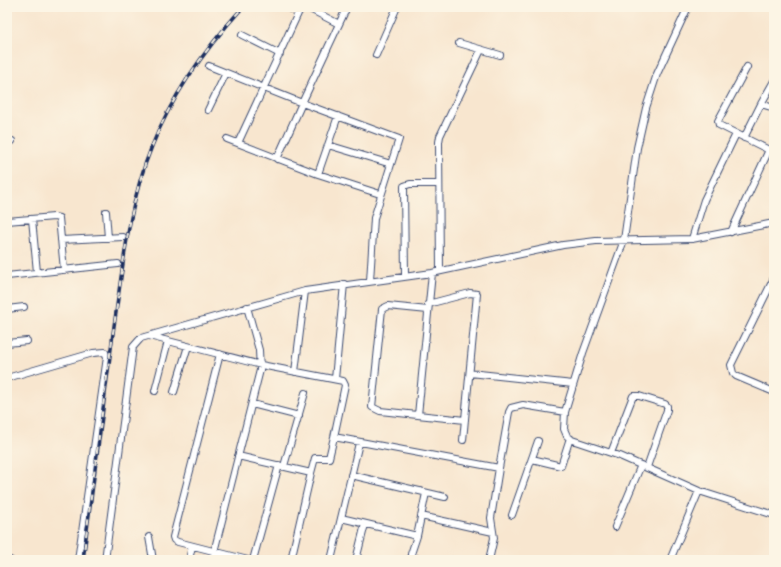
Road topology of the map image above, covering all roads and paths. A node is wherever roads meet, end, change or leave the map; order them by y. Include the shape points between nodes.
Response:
1 (287, 7) edge
2 (306, 7) edge
3 (347, 7) edge
4 (397, 7) edge
5 (688, 7) edge
6 (300, 10) edge
7 (340, 24) junction
8 (242, 35) dead end
9 (459, 43) dead end
10 (481, 50) junction
11 (280, 54) junction
12 (376, 55) dead end
13 (500, 55) dead end
14 (210, 66) dead end
15 (747, 67) dead end
16 (226, 73) junction
17 (774, 81) edge
18 (264, 88) junction
19 (302, 103) junction
20 (761, 104) junction
21 (774, 108) edge
22 (208, 110) dead end
23 (338, 116) junction
24 (736, 134) junction
25 (744, 138) junction
26 (227, 139) dead end
27 (238, 143) junction
28 (328, 145) junction
29 (277, 159) junction
30 (391, 164) junction
31 (318, 174) junction
32 (438, 184) junction
33 (380, 194) junction
34 (106, 212) dead end
35 (32, 219) junction
36 (7, 221) edge
37 (774, 224) edge
38 (731, 232) junction
39 (124, 237) dead end
40 (108, 238) junction
41 (692, 239) junction
42 (61, 240) junction
43 (624, 240) junction
44 (118, 264) dead end
45 (64, 270) junction
46 (440, 271) junction
47 (37, 272) junction
48 (432, 273) junction
49 (7, 276) edge
50 (405, 276) junction
51 (774, 278) edge
52 (370, 281) junction
53 (344, 284) junction
54 (305, 291) junction
55 (247, 306) junction
56 (24, 307) dead end
57 (428, 307) junction
58 (7, 309) edge
59 (148, 336) junction
60 (27, 341) dead end
61 (168, 341) junction
62 (7, 343) edge
63 (188, 346) junction
64 (220, 354) junction
65 (261, 365) junction
66 (295, 372) junction
67 (470, 372) junction
68 (7, 378) edge
69 (335, 379) junction
70 (573, 384) junction
71 (155, 391) dead end
72 (174, 392) dead end
73 (774, 392) edge
74 (305, 393) dead end
75 (252, 404) junction
76 (565, 412) junction
77 (418, 415) junction
78 (299, 416) junction
79 (465, 420) junction
80 (334, 438) junction
81 (570, 438) junction
82 (463, 440) dead end
83 (538, 441) dead end
84 (359, 443) junction
85 (611, 453) junction
86 (238, 456) junction
87 (532, 459) junction
88 (282, 466) junction
89 (644, 466) junction
90 (499, 468) junction
91 (312, 473) junction
92 (351, 475) junction
93 (699, 491) junction
94 (426, 493) junction
95 (445, 497) dead end
96 (774, 514) edge
97 (512, 515) dead end
98 (421, 516) junction
99 (341, 518) junction
100 (365, 524) junction
101 (614, 527) dead end
102 (493, 532) junction
103 (417, 536) junction
104 (149, 537) dead end
105 (192, 546) junction
106 (214, 552) junction
107 (78, 560) edge
108 (105, 560) edge
109 (153, 560) edge
110 (189, 560) edge
111 (212, 560) edge
112 (248, 560) edge
113 (253, 560) edge
114 (291, 560) edge
115 (331, 560) edge
116 (356, 560) edge
117 (423, 560) edge
118 (489, 560) edge
119 (670, 560) edge

1 - 6 street
2 - 7 street
3 - 7 street
4 - 12 street
5 - 43 street via 657,74 646,108 637,148
6 - 11 street
7 - 19 street
8 - 11 street
9 - 10 street
10 - 13 street
10 - 32 street via 440,136
11 - 18 street
14 - 16 street
15 - 24 street via 718,121 719,125
16 - 18 street
16 - 22 street
17 - 20 street
18 - 19 street
18 - 27 street
19 - 23 street
19 - 29 street
20 - 21 street
20 - 25 street
23 - 28 street
23 - 30 street via 399,139
24 - 25 street
24 - 41 street via 704,200
25 - 38 street via 767,149 768,152
26 - 27 street
27 - 29 street
28 - 30 street
28 - 31 street
29 - 31 street
30 - 33 street
31 - 33 street
32 - 46 street
32 - 50 street via 404,186
33 - 52 street via 373,227
34 - 40 street
35 - 36 street
35 - 42 street via 59,218
35 - 47 street
37 - 38 street
38 - 41 street
39 - 40 street
40 - 42 street
41 - 43 street
42 - 45 street
43 - 46 street via 563,245
43 - 70 street
44 - 45 street
45 - 47 street
46 - 48 street
47 - 49 street
48 - 50 street
48 - 57 street
50 - 52 street
51 - 73 street via 731,365 736,376
52 - 53 street
53 - 54 street
53 - 69 street
54 - 55 street
54 - 66 street
55 - 59 street
55 - 65 street
56 - 58 street
57 - 67 street via 470,293 477,294
57 - 77 street
57 - 77 street via 388,306 382,309 372,403 375,410
59 - 61 street
59 - 108 street via 141,338 133,347
60 - 62 street
61 - 63 street
61 - 71 street
63 - 64 street
63 - 72 street
64 - 65 street
64 - 105 street via 173,537 174,540
65 - 66 street
65 - 75 street
66 - 69 street
67 - 70 street
67 - 79 street
68 - 107 street via 93,353 106,352
69 - 80 street via 344,381 345,385
70 - 76 street
74 - 78 street
75 - 78 street
75 - 86 street
76 - 81 street via 564,429
76 - 90 street via 522,405 511,408
77 - 79 street
78 - 88 street
79 - 82 street
80 - 84 street
80 - 91 street via 328,458 316,458
81 - 85 street
81 - 87 street via 561,466
83 - 87 street
84 - 90 street
84 - 92 street
85 - 89 street
85 - 89 street via 633,396 664,404 667,406 665,414
86 - 88 street
86 - 106 street
87 - 97 street
88 - 91 street
88 - 113 street
89 - 93 street
89 - 101 street
90 - 102 street via 491,518
91 - 114 street
92 - 94 street
92 - 99 street
93 - 96 street
93 - 119 street
94 - 95 street
94 - 98 street
98 - 102 street
98 - 103 street
99 - 100 street
99 - 115 street
100 - 103 street
100 - 116 street
102 - 118 street
103 - 117 street via 412,557
104 - 109 street
105 - 106 street
105 - 110 street
106 - 111 street
106 - 112 street

